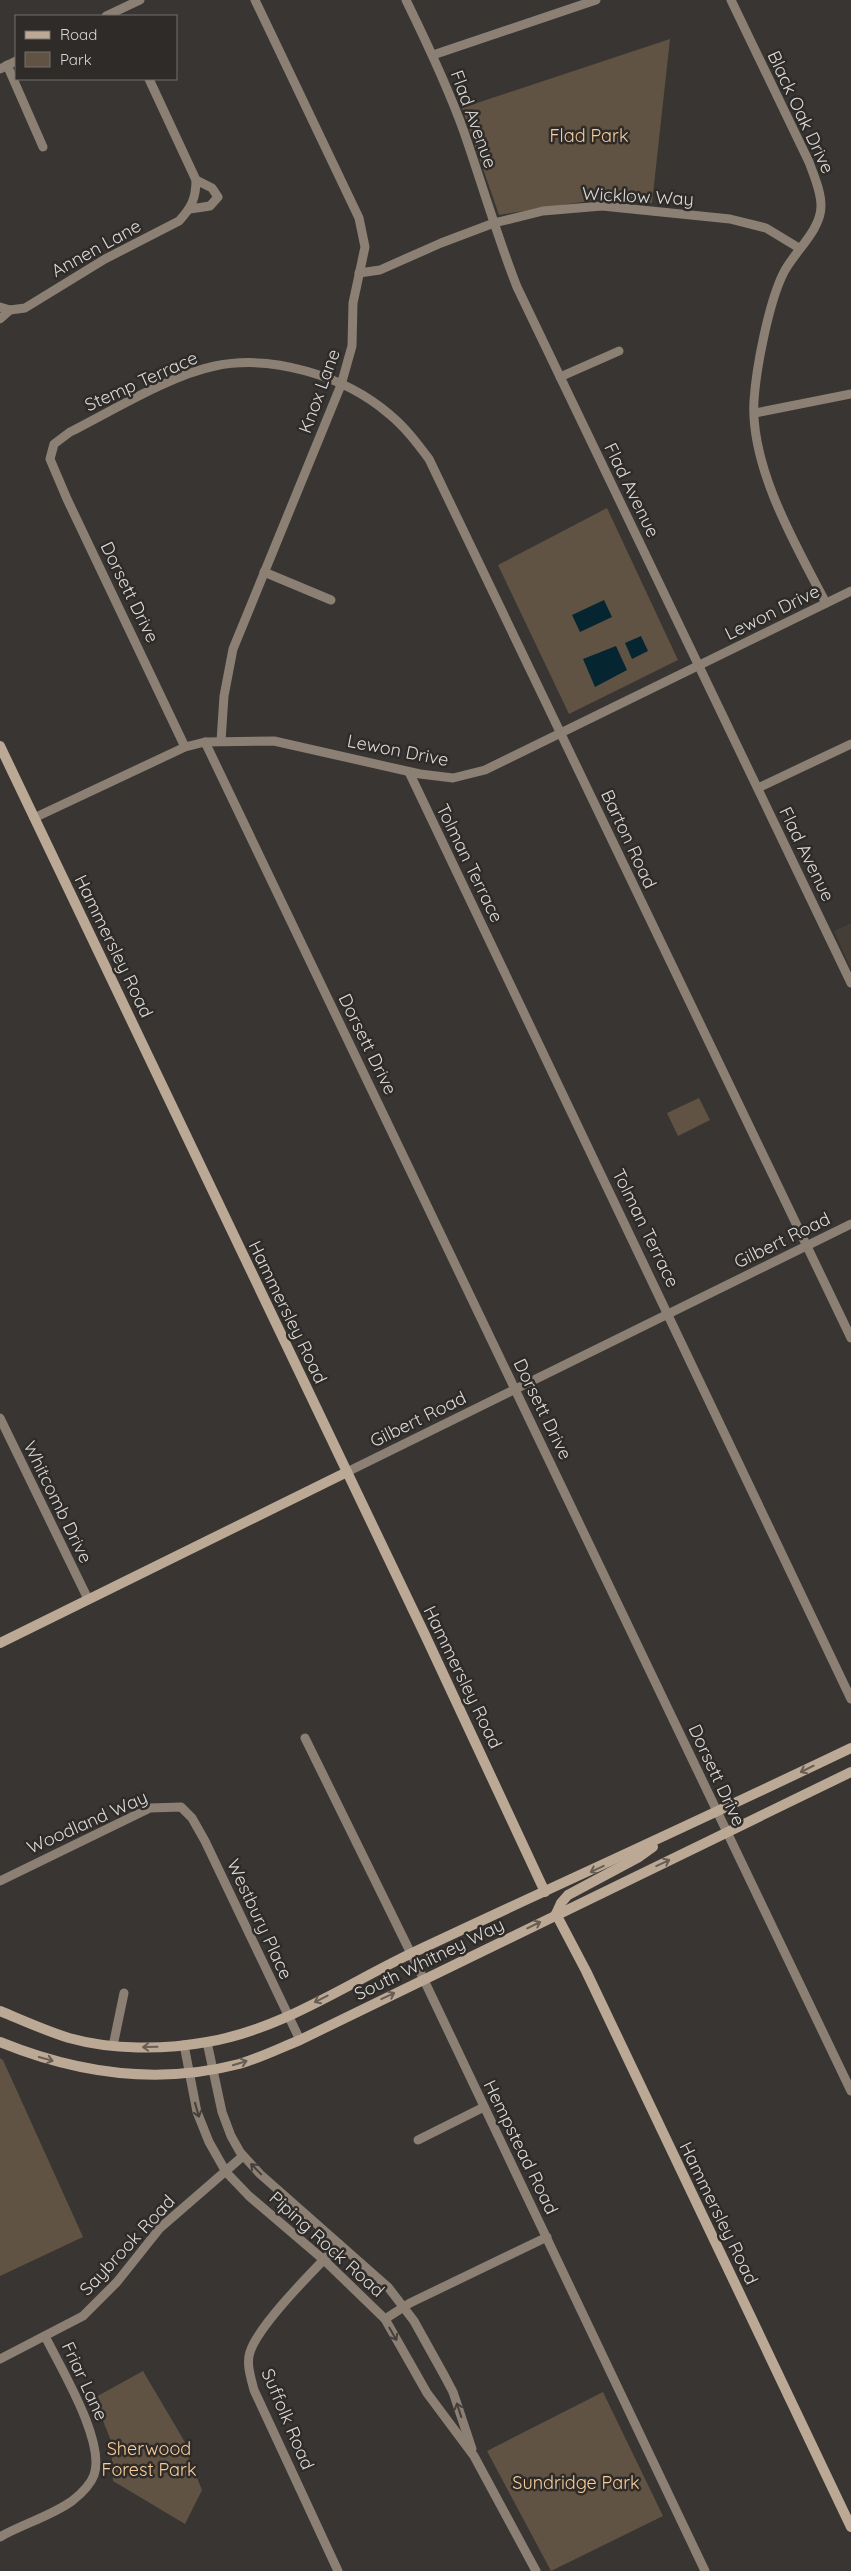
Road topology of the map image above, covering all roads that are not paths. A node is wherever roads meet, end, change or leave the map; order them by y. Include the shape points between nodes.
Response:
1 (140, 0) edge
2 (255, 0) edge
3 (406, 0) edge
4 (596, 0) edge
5 (731, 0) edge
6 (119, 13) edge
7 (433, 55) junction
8 (4, 67) edge
9 (149, 80) edge
10 (43, 148) dead end
11 (196, 180) junction
12 (190, 208) junction
13 (494, 223) junction
14 (799, 248) junction
15 (359, 273) junction
16 (0, 308) edge
17 (10, 310) junction
18 (0, 319) edge
19 (618, 351) dead end
20 (560, 377) junction
21 (341, 385) junction
22 (851, 394) edge
23 (755, 413) junction
24 (52, 451) joint
25 (264, 572) junction
26 (851, 591) edge
27 (331, 600) dead end
28 (826, 603) junction
29 (699, 665) junction
30 (561, 734) junction
31 (221, 741) junction
32 (205, 742) junction
33 (851, 744) edge
34 (0, 746) edge
35 (185, 746) junction
36 (409, 772) junction
37 (758, 788) junction
38 (34, 818) junction
39 (851, 984) edge
40 (851, 1224) edge
41 (807, 1246) junction
42 (669, 1314) junction
43 (851, 1338) edge
44 (515, 1389) junction
45 (0, 1418) edge
46 (347, 1472) junction
47 (88, 1599) junction
48 (0, 1643) edge
49 (851, 1699) edge
50 (305, 1738) dead end
51 (851, 1748) edge
52 (851, 1772) edge
53 (717, 1813) junction
54 (188, 1814) joint
55 (726, 1833) junction
56 (666, 1836) junction
57 (0, 1881) edge
58 (545, 1892) junction
59 (556, 1914) junction
60 (411, 1954) junction
61 (424, 1980) junction
62 (124, 1993) dead end
63 (0, 2011) edge
64 (288, 2016) junction
65 (300, 2040) junction
66 (0, 2042) edge
67 (207, 2042) junction
68 (113, 2046) junction
69 (184, 2046) junction
70 (212, 2070) junction
71 (188, 2072) junction
72 (851, 2091) edge
73 (484, 2107) junction
74 (418, 2140) dead end
75 (243, 2156) junction
76 (226, 2172) junction
77 (547, 2237) junction
78 (339, 2244) junction
79 (324, 2260) junction
80 (404, 2307) junction
81 (384, 2319) junction
82 (45, 2336) junction
83 (0, 2359) edge
84 (474, 2456) junction
85 (851, 2527) edge
86 (0, 2537) edge
87 (338, 2571) edge
88 (536, 2571) edge
89 (705, 2571) edge

1 - 6 street
2 - 15 street, Knox Lane via 359,218 364,247
3 - 7 street, Flad Avenue
4 - 7 street
5 - 14 street, Black Oak Drive via 818,185 821,207 817,222
7 - 13 street, Flad Avenue
8 - 10 street
9 - 11 street
11 - 12 street, Annen Lane via 196,195
11 - 12 street via 212,188 218,197 210,206
12 - 17 street, Annen Lane via 179,221 84,271 25,308
13 - 14 street, Wicklow Way via 543,211 602,206 730,219 766,228
13 - 15 street, Wicklow Way via 441,242 380,270
13 - 20 street, Flad Avenue via 517,287
14 - 23 street, Black Oak Drive via 784,272 775,298 760,364
15 - 21 street, Knox Lane via 353,303 352,346
16 - 17 street, Annen Lane
17 - 18 street
19 - 20 street
20 - 29 street, Flad Avenue
21 - 24 street, Stemp Terrace via 310,371 277,365 246,362 215,366 180,377 70,432 54,444
21 - 25 street, Knox Lane
21 - 30 street, Barton Road via 388,413 412,435 429,459
22 - 23 street
23 - 28 street, Black Oak Drive via 762,466
24 - 35 street, Dorsett Drive via 50,459 67,499
25 - 27 street
25 - 31 street, Knox Lane via 233,649 224,696
26 - 28 street, Lewon Drive
28 - 29 street, Lewon Drive
29 - 30 street, Lewon Drive
29 - 37 street, Flad Avenue
30 - 36 street, Lewon Drive via 486,770 453,778
30 - 41 street, Barton Road
31 - 32 street, Lewon Drive
31 - 36 street, Lewon Drive via 274,741
32 - 35 street, Lewon Drive
32 - 44 street, Dorsett Drive
33 - 37 street
34 - 38 street, Hammersley Road
35 - 38 street, Lewon Drive
36 - 42 street, Tolman Terrace
37 - 39 street, Flad Avenue
38 - 46 street, Hammersley Road
40 - 41 street, Gilbert Road
41 - 42 street, Gilbert Road
41 - 43 street, Barton Road
42 - 44 street, Gilbert Road
42 - 49 street, Tolman Terrace
44 - 46 street, Gilbert Road
44 - 53 street, Dorsett Drive
45 - 47 street, Whitcomb Drive
46 - 47 street, Gilbert Road
46 - 58 street, Hammersley Road
47 - 48 street, Gilbert Road
50 - 60 street, Hempstead Road
51 -> 53 street, South Whitney Way
52 - 55 street, South Whitney Way
53 - 55 street, Dorsett Drive
53 - 56 street, South Whitney Way
54 - 57 street, Woodland Way via 181,1808 150,1808
54 - 64 street, Westbury Place via 205,1841
59 -> 55 street, South Whitney Way
55 - 72 street, Dorsett Drive
56 -> 58 street, South Whitney Way
56 - 59 street via 644,1854 568,1895
58 - 60 street, South Whitney Way
61 -> 59 street, South Whitney Way
59 - 85 street, Hammersley Road
60 - 61 street, Hempstead Road
60 -> 64 street, South Whitney Way
65 -> 61 street, South Whitney Way
61 - 73 street, Hempstead Road
62 - 68 street
63 - 68 street, South Whitney Way via 70,2038
64 - 65 street, Westbury Place
64 - 67 street, South Whitney Way via 262,2027
70 -> 65 street, South Whitney Way via 241,2064
66 -> 71 street, South Whitney Way via 34,2056 87,2070 139,2075
67 - 69 street, South Whitney Way
67 - 70 street, Piping Rock Road
69 -> 68 street, South Whitney Way
69 - 71 street, Piping Rock Road
70 - 71 street, South Whitney Way
70 - 75 street, Piping Rock Road via 222,2112
71 -> 76 street, Piping Rock Road via 197,2112
73 - 74 street
73 - 77 street, Hempstead Road
75 - 76 street, Saybrook Road
78 -> 75 street, Piping Rock Road
76 - 79 street, Piping Rock Road
76 - 82 street, Saybrook Road via 160,2228 117,2282 83,2316
77 - 80 street
77 - 89 street, Hempstead Road
78 - 79 street, Suffolk Road
78 - 80 street, Piping Rock Road via 388,2287
79 - 81 street, Piping Rock Road
79 - 87 street, Suffolk Road via 263,2330 250,2352 249,2371 258,2398
80 - 81 street
84 -> 80 street, Piping Rock Road via 453,2392
81 -> 84 street, Piping Rock Road via 427,2393
82 - 83 street, Saybrook Road
82 - 86 street, Friar Lane via 92,2432 96,2450 94,2474 86,2488 71,2502
84 - 88 street, Piping Rock Road

